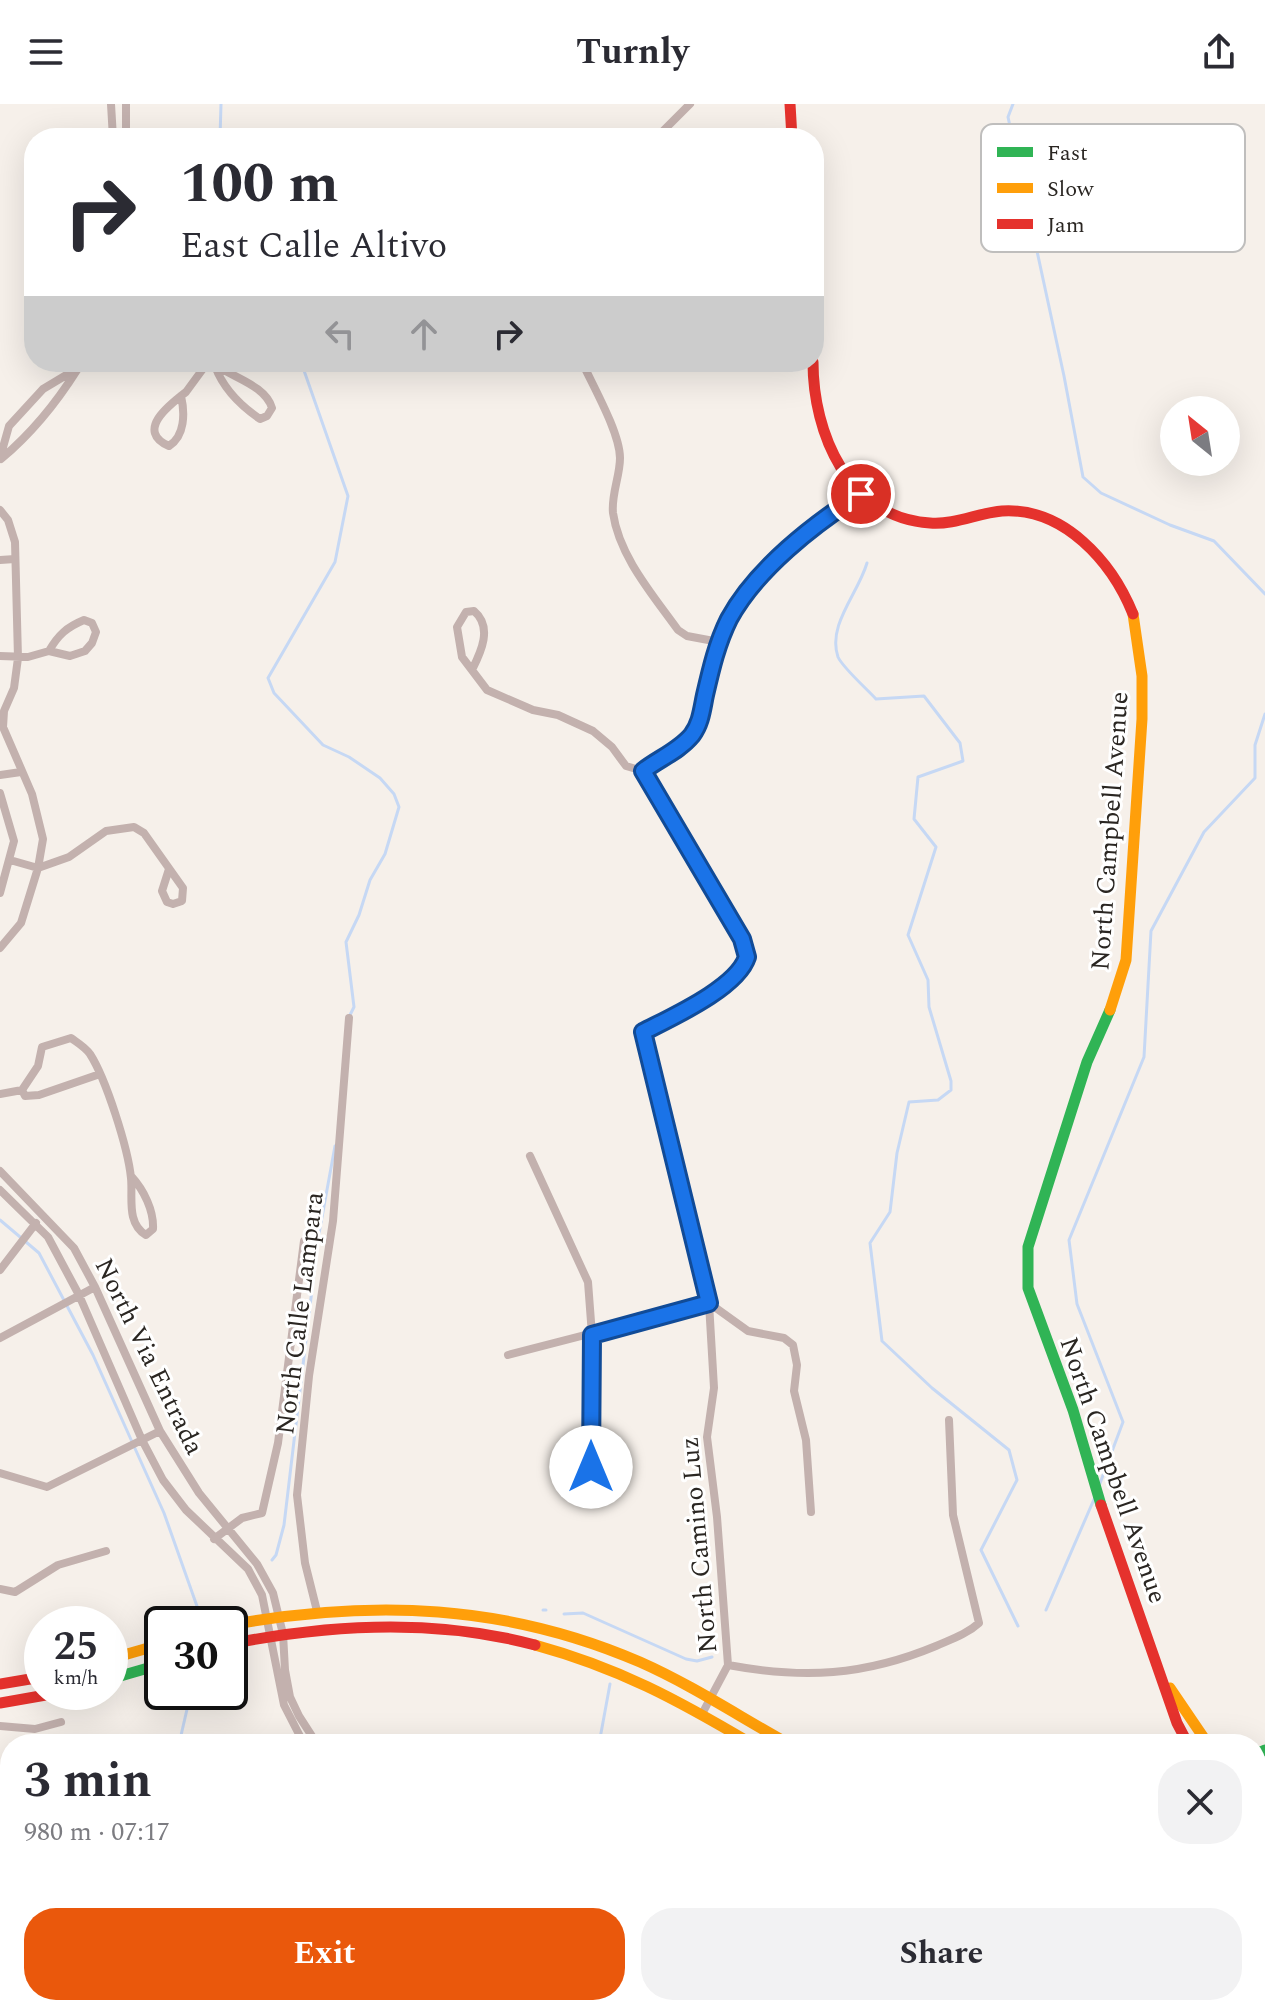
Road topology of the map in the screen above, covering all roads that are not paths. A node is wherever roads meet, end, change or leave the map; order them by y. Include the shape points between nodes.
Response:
1 (111, 104) edge
2 (126, 104) edge
3 (673, 104) edge
4 (690, 104) edge
5 (790, 104) edge
6 (678, 114) junction
7 (112, 128) edge
8 (126, 128) edge
9 (665, 128) edge
10 (791, 128) edge
11 (71, 372) edge
12 (76, 372) edge
13 (204, 372) edge
14 (216, 372) edge
15 (228, 372) edge
16 (587, 372) edge
17 (812, 372) edge
18 (181, 396) junction
19 (0, 459) edge
20 (861, 494) junction
21 (0, 510) edge
22 (15, 559) junction
23 (0, 560) edge
24 (719, 642) junction
25 (49, 651) junction
26 (0, 656) edge
27 (18, 658) junction
28 (472, 670) junction
29 (643, 771) junction
30 (21, 772) junction
31 (0, 775) edge
32 (0, 793) edge
33 (10, 860) junction
34 (38, 868) junction
35 (169, 869) dead end
36 (0, 893) edge
37 (0, 948) edge
38 (349, 1018) dead end
39 (100, 1074) junction
40 (22, 1090) junction
41 (0, 1094) edge
42 (530, 1156) dead end
43 (0, 1171) edge
44 (131, 1176) junction
45 (0, 1190) edge
46 (42, 1216) junction
47 (34, 1224) junction
48 (304, 1241) dead end
49 (12, 1251) junction
50 (0, 1256) edge
51 (0, 1270) edge
52 (95, 1287) junction
53 (79, 1295) junction
54 (709, 1303) junction
55 (592, 1335) junction
56 (0, 1338) edge
57 (508, 1355) dead end
58 (949, 1420) dead end
59 (160, 1431) junction
60 (142, 1440) junction
61 (591, 1467) dead end
62 (0, 1473) edge
63 (811, 1512) dead end
64 (227, 1527) junction
65 (214, 1539) junction
66 (106, 1551) dead end
67 (0, 1589) edge
68 (317, 1611) junction
69 (273, 1616) junction
70 (248, 1621) edge
71 (276, 1635) junction
72 (248, 1640) edge
73 (728, 1665) junction
74 (1163, 1678) junction
75 (24, 1680) edge
76 (0, 1684) edge
77 (24, 1699) edge
78 (712, 1699) junction
79 (0, 1703) edge
80 (702, 1714) junction
81 (61, 1722) dead end
82 (0, 1726) edge
83 (298, 1734) edge
84 (311, 1734) edge
85 (735, 1734) edge
86 (772, 1734) edge
87 (1183, 1734) edge
88 (1201, 1734) edge

1 - 7 street
2 - 8 street
3 - 6 street
4 - 6 street
5 - 10 main road
6 - 9 street
11 - 19 street via 43,389 9,426
12 - 19 street via 27,437
13 - 18 street
14 - 15 street via 251,413 260,419 269,413 271,401
16 - 24 street via 620,454 612,510 631,562 678,630
17 - 20 main road, North Campbell Avenue via 817,420 839,465
18 - 18 street via 154,429 158,440 169,446 182,427
20 - 24 street via 822,519 766,572 738,604
20 - 74 main road, North Campbell Avenue via 885,510 927,523 1007,511 1025,512 1072,530 1106,563 1134,615 1143,685 1126,960 1083,1075 1027,1256 1028,1288
21 - 22 street via 15,542
22 - 23 street
22 - 27 street
24 - 29 street via 692,735
25 - 25 street via 70,656 85,651 96,632 92,623 84,620 68,627
25 - 27 street
26 - 27 street
27 - 30 street via 3,727
28 - 28 street via 485,628 474,611 466,612 457,627 462,657
28 - 29 street via 487,690 593,731 626,766
29 - 54 street, North Camino Luz via 746,950 738,974 643,1032
30 - 31 street
30 - 34 street via 43,839
32 - 33 street via 14,841
33 - 34 street
33 - 36 street
34 - 35 street via 69,857 106,831 134,827
34 - 37 street via 21,923
38 - 68 street, North Calle Lampara via 333,1221 297,1495
39 - 40 street via 39,1095 25,1096
39 - 40 street via 89,1052 71,1038 42,1047 38,1066
39 - 44 street
40 - 41 street
42 - 55 street via 588,1282
43 - 46 street, North Via Entrada
44 - 44 street via 132,1212 138,1230 146,1235 153,1229 153,1219
45 - 47 street, North Via Entrada
46 - 47 street
46 - 52 street, North Via Entrada via 74,1248
47 - 49 street
47 - 53 street, North Via Entrada via 48,1237
48 - 64 street, North Calle Lampara via 278,1443 262,1513
49 - 50 street
49 - 51 street
52 - 53 street
52 - 59 street, North Via Entrada
53 - 56 street
53 - 60 street, North Via Entrada
54 - 55 street
54 - 63 street via 748,1331 784,1338 793,1345
54 - 73 street, North Camino Luz via 714,1388 707,1437
55 - 57 street
55 - 61 street
58 - 73 street via 953,1515 979,1623 970,1632 917,1653 839,1673 770,1673
59 - 60 street
59 - 64 street, North Via Entrada
60 - 62 street via 47,1487
60 - 65 street, North Via Entrada via 163,1480
64 - 65 street, North Calle Lampara
64 - 69 street, North Via Entrada via 273,1593
65 - 69 street, North Via Entrada via 248,1569
66 - 67 street via 58,1565 15,1592
68 - 69 main road
68 - 78 main road via 420,1608 542,1627 641,1662
69 - 70 main road
69 - 71 street, North Via Entrada
71 - 72 main road
71 - 80 main road via 402,1625 490,1636 622,1674
71 - 83 street, North Via Entrada via 279,1686
71 - 84 street, North Via Entrada via 290,1697
73 - 78 street, North Camino Luz
74 - 87 main road, North Campbell Avenue
74 - 88 main road, North Campbell Avenue
75 - 76 main road
77 - 79 main road
78 - 80 street, North Camino Luz
78 - 86 main road
80 - 85 main road
81 - 82 street via 35,1729

